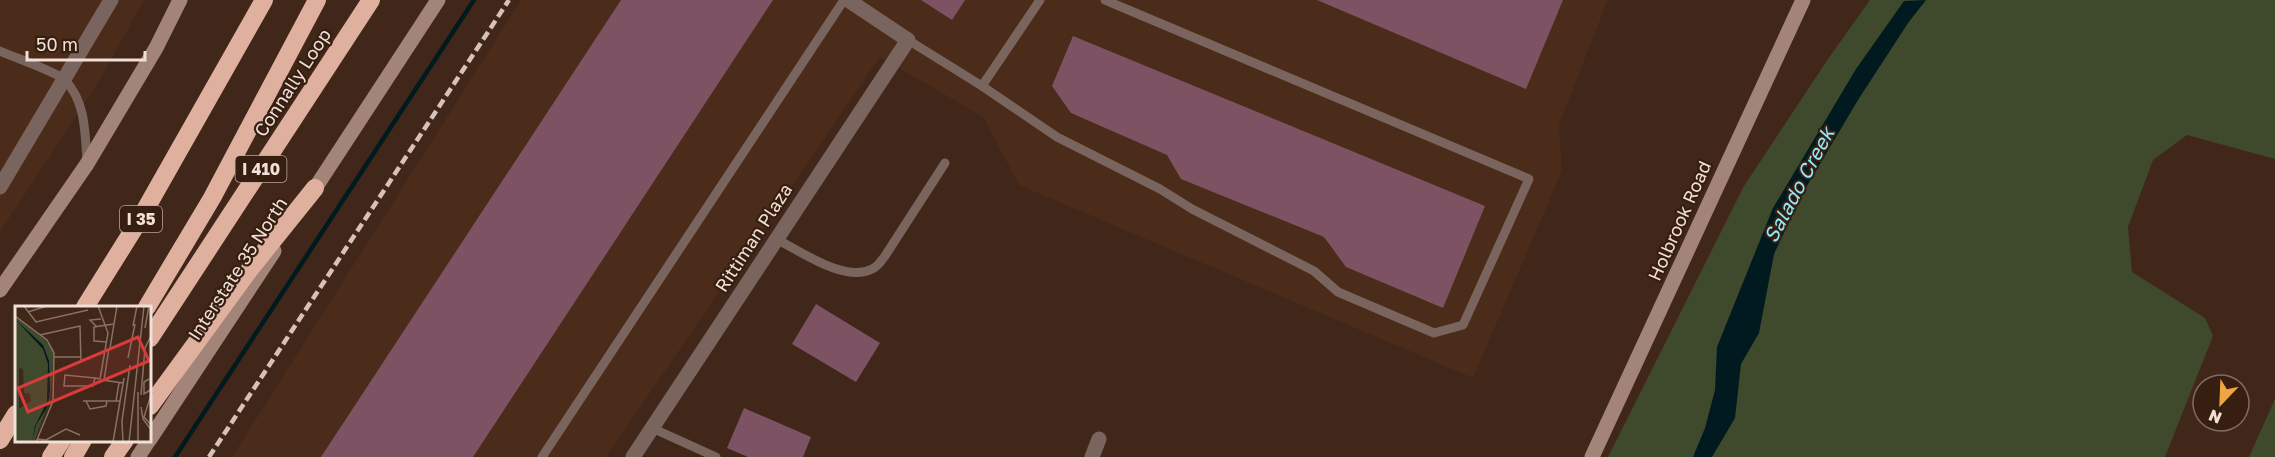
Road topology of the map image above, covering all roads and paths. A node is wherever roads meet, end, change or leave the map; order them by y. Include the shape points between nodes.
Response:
1 (111, 0) edge
2 (180, 0) edge
3 (250, 0) edge
4 (264, 0) edge
5 (317, 0) edge
6 (371, 0) edge
7 (438, 0) edge
8 (846, 0) edge
9 (1040, 0) edge
10 (1105, 0) edge
11 (1803, 0) edge
12 (908, 40) junction
13 (0, 51) edge
14 (64, 79) junction
15 (982, 86) junction
16 (192, 128) junction
17 (945, 163) dead end
18 (87, 164) junction
19 (0, 187) edge
20 (315, 188) junction
21 (776, 239) junction
22 (0, 290) edge
23 (86, 306) edge
24 (148, 306) edge
25 (152, 335) edge
26 (152, 403) edge
27 (15, 416) edge
28 (652, 428) junction
29 (152, 437) edge
30 (1099, 439) dead end
31 (0, 440) edge
32 (61, 442) edge
33 (82, 442) edge
34 (124, 442) edge
35 (149, 442) edge
36 (51, 457) edge
37 (73, 457) edge
38 (113, 457) edge
39 (138, 457) edge
40 (542, 457) edge
41 (633, 457) edge
42 (717, 457) edge
43 (1092, 457) edge
44 (1592, 457) edge

1 - 14 street
2 - 18 main road
3 - 16 highway
4 - 16 highway, I 35
5 - 24 highway, I 35 via 212,198
6 - 25 highway, Connally Loop / I 410
7 - 20 main road, Interstate 35 North
8 - 12 street
8 - 40 lane
9 - 15 lane
10 - 15 lane via 1529,179 1463,325 1434,333 1338,292 1314,271 1057,137
11 - 44 main road, Holbrook Road
12 - 15 lane
12 - 21 street, Rittiman Plaza
13 - 14 lane
14 - 18 lane via 85,119
14 - 19 street
16 - 23 highway, I 35
17 - 21 lane via 875,268 847,274
18 - 22 main road
20 - 26 highway
20 - 29 main road, Interstate 35 North
21 - 28 street, Rittiman Plaza
27 - 31 highway
28 - 41 street, Rittiman Plaza
28 - 42 lane
30 - 43 street
32 - 36 highway
33 - 37 highway
34 - 38 highway
35 - 39 main road, Interstate 35 North

